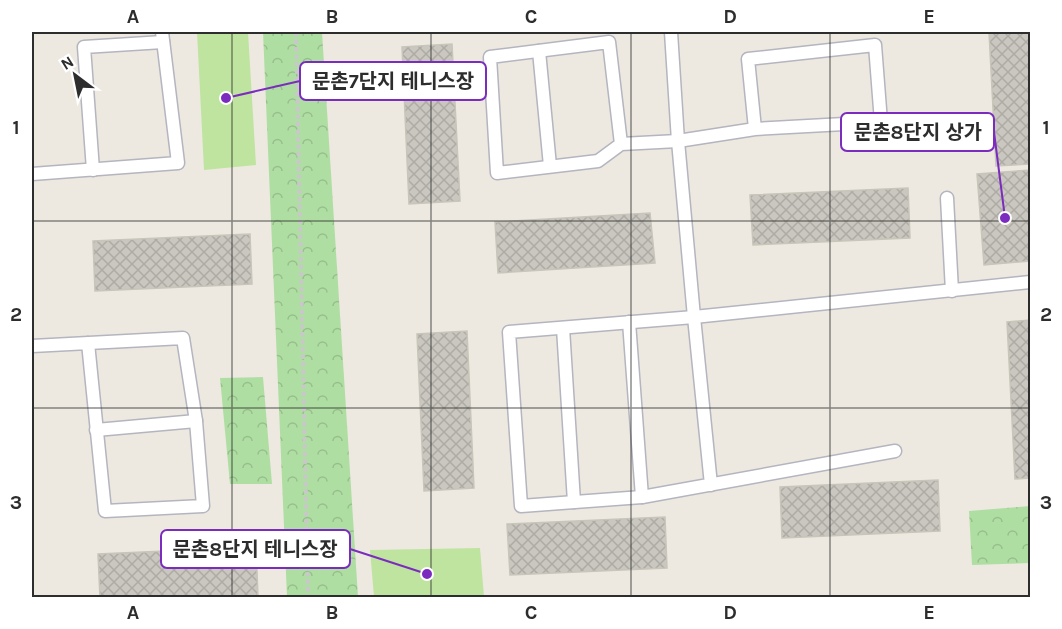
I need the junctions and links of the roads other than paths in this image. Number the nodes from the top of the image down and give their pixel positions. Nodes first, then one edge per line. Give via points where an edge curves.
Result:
1 (672, 32) edge
2 (163, 37) edge
3 (539, 51) junction
4 (754, 129) junction
5 (678, 141) junction
6 (621, 144) junction
7 (550, 166) junction
8 (93, 170) junction
9 (32, 174) edge
10 (947, 198) dead end
11 (1030, 282) edge
12 (952, 291) junction
13 (694, 317) junction
14 (629, 322) junction
15 (563, 328) junction
16 (87, 343) junction
17 (32, 346) edge
18 (196, 421) junction
19 (96, 430) junction
20 (894, 451) dead end
21 (711, 485) junction
22 (642, 497) junction
23 (574, 502) junction

1 - 5 lane
2 - 8 lane via 84,47
2 - 8 lane via 178,163
3 - 6 lane via 609,42
3 - 7 lane
3 - 7 lane via 490,57 496,173
4 - 4 lane via 881,122 875,45 748,59
4 - 5 lane
5 - 6 lane
5 - 13 lane
6 - 7 lane via 598,161
8 - 9 lane
10 - 12 lane
11 - 12 lane
12 - 13 lane
13 - 14 lane
13 - 21 lane
14 - 15 lane
14 - 22 lane
15 - 23 lane
15 - 23 lane via 509,332 521,506
16 - 17 lane
16 - 18 lane via 183,338
16 - 19 lane
18 - 19 lane
18 - 19 lane via 203,506 105,511
20 - 21 lane
21 - 22 lane
22 - 23 lane

